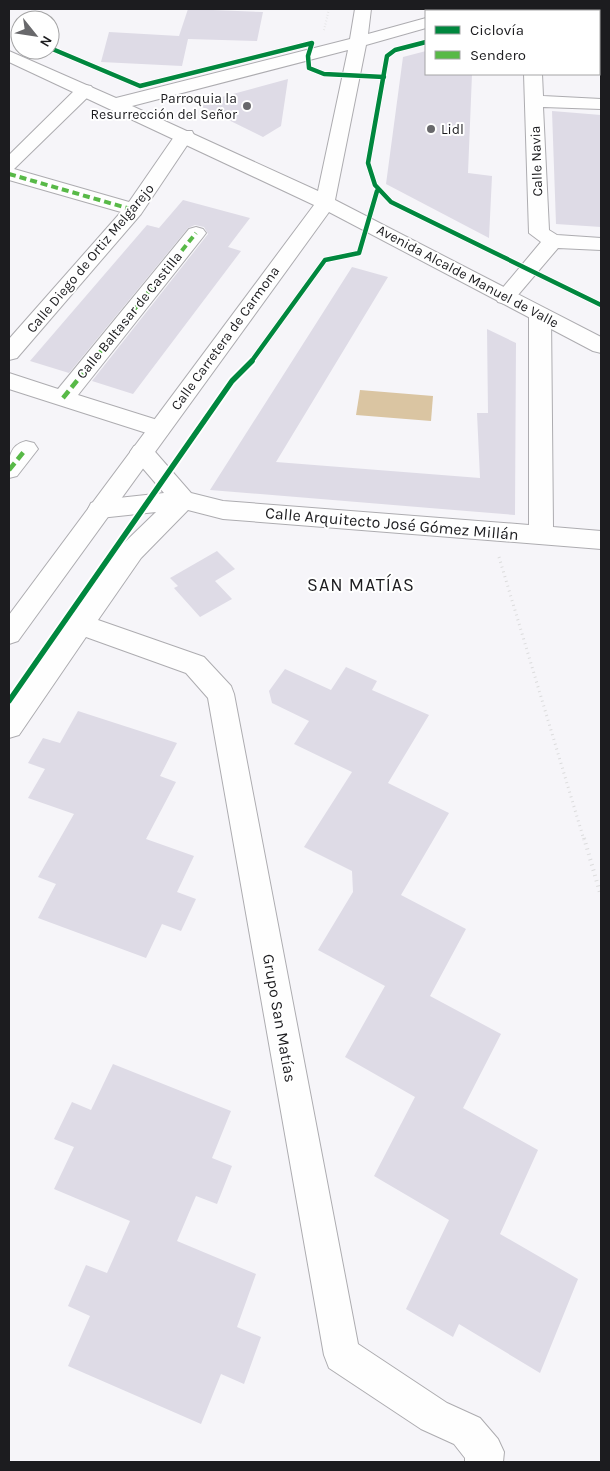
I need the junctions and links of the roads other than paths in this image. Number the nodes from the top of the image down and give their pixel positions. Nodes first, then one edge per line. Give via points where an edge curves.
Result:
1 (362, 9) edge
2 (425, 23) edge
3 (358, 42) junction
4 (9, 56) edge
5 (533, 75) edge
6 (85, 90) junction
7 (534, 101) junction
8 (116, 104) junction
9 (601, 104) edge
10 (185, 135) junction
11 (9, 165) edge
12 (9, 174) edge
13 (325, 203) junction
14 (134, 210) junction
15 (196, 233) dead end
16 (553, 242) junction
17 (601, 244) edge
18 (505, 297) junction
19 (540, 315) junction
20 (601, 346) edge
21 (9, 353) edge
22 (9, 381) edge
23 (63, 398) junction
24 (159, 429) junction
25 (26, 449) dead end
26 (142, 452) junction
27 (9, 470) edge
28 (184, 500) junction
29 (100, 509) junction
30 (542, 536) junction
31 (601, 540) edge
32 (81, 624) junction
33 (9, 634) edge
34 (9, 727) edge
35 (475, 1447) edge

1 - 3 street, Calle Carretera de Carmona
2 - 3 street
3 - 8 street
3 - 13 street, Calle Carretera de Carmona
4 - 6 street, Avenida Alcalde Manuel de Valle
5 - 7 street, Calle Navia
6 - 8 street, Avenida Alcalde Manuel de Valle
6 - 11 street
7 - 9 street
7 - 16 street, Calle Navia via 539,233
8 - 10 street, Avenida Alcalde Manuel de Valle
10 - 13 street, Avenida Alcalde Manuel de Valle
10 - 14 street, Calle Diego de Ortiz Melgarejo
12 - 14 street
13 - 18 street, Avenida Alcalde Manuel de Valle
13 - 24 street, Calle Carretera de Carmona
14 - 21 street, Calle Diego de Ortiz Melgarejo
15 - 23 street, Calle Baltasar de Castilla
16 - 17 street
16 - 18 street
18 - 19 street, Avenida Alcalde Manuel de Valle
19 - 20 street, Avenida Alcalde Manuel de Valle
19 - 30 street
22 - 23 street
23 - 24 street
24 - 26 street, Calle Carretera de Carmona
25 - 27 street
26 - 28 street
26 - 29 street, Calle Carretera de Carmona
28 - 29 street
28 - 30 street, Calle Arquitecto José Gómez Millán via 223,510
28 - 32 street via 132,551
29 - 33 street, Calle Carretera de Carmona
30 - 31 street, Calle Arquitecto José Gómez Millán
32 - 34 street
32 - 35 street, Grupo San Matías via 195,665 221,694 342,1356

